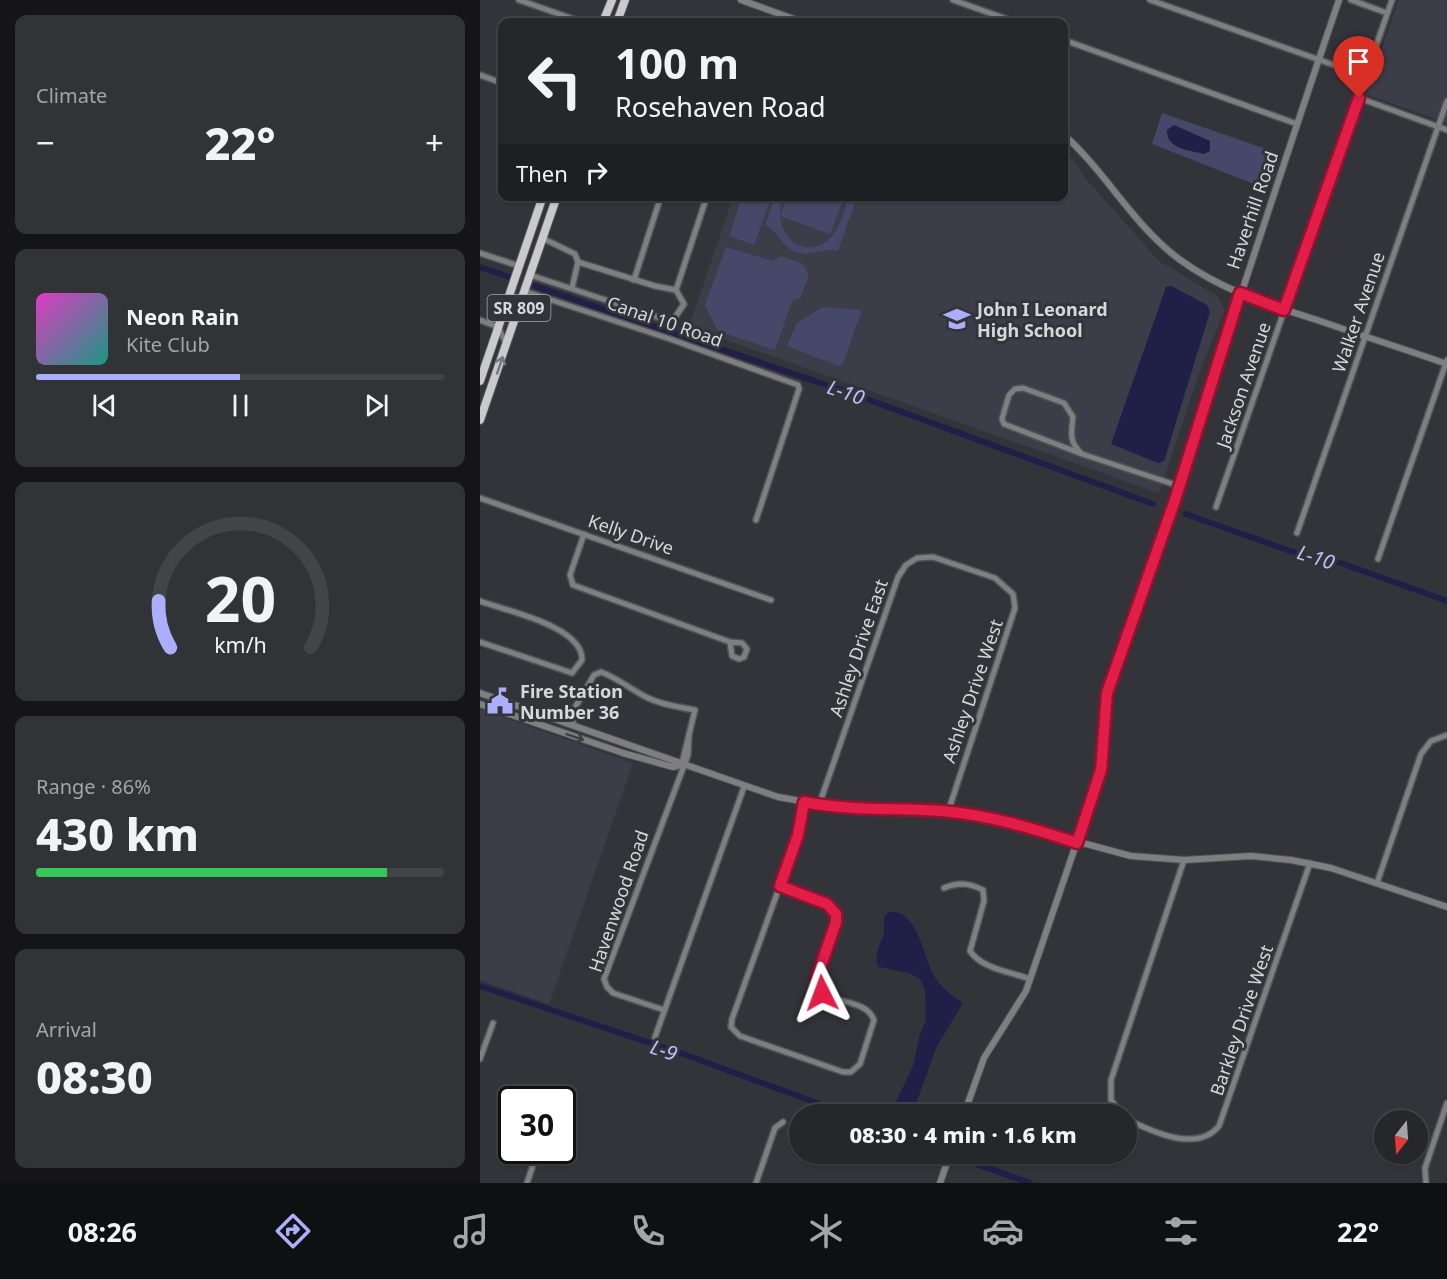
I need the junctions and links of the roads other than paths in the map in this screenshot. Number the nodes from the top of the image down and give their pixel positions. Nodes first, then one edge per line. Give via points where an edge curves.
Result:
1 (519, 0) edge
2 (612, 0) edge
3 (625, 0) edge
4 (741, 0) edge
5 (953, 0) edge
6 (1150, 0) edge
7 (1339, 0) edge
8 (1352, 0) edge
9 (1392, 0) edge
10 (1164, 2) edge
11 (1388, 13) junction
12 (571, 18) edge
13 (605, 18) edge
14 (618, 18) edge
15 (791, 18) edge
16 (1004, 18) edge
17 (1068, 41) edge
18 (1318, 61) junction
19 (480, 75) edge
20 (1365, 76) junction
21 (498, 82) edge
22 (1359, 98) junction
23 (1447, 101) edge
24 (1297, 124) junction
25 (1438, 127) junction
26 (1447, 130) edge
27 (1068, 139) edge
28 (541, 201) edge
29 (555, 201) edge
30 (659, 201) edge
31 (705, 201) edge
32 (542, 238) junction
33 (527, 243) junction
34 (480, 253) edge
35 (579, 262) junction
36 (519, 266) junction
37 (530, 276) junction
38 (634, 280) junction
39 (572, 288) junction
40 (676, 290) junction
41 (524, 291) junction
42 (1240, 293) junction
43 (1284, 310) junction
44 (515, 318) junction
45 (480, 320) edge
46 (498, 327) junction
47 (1365, 336) junction
48 (506, 346) junction
49 (1447, 363) edge
50 (480, 381) edge
51 (480, 420) edge
52 (1082, 454) junction
53 (1179, 486) junction
54 (480, 498) edge
55 (1216, 507) dead end
56 (756, 520) dead end
57 (1297, 533) dead end
58 (584, 534) junction
59 (1378, 559) dead end
60 (969, 568) joint
61 (771, 600) dead end
62 (480, 601) edge
63 (480, 642) edge
64 (730, 642) dead end
65 (480, 693) edge
66 (480, 704) edge
67 (569, 724) junction
68 (1447, 735) edge
69 (682, 765) junction
70 (744, 787) junction
71 (804, 802) junction
72 (819, 805) junction
73 (948, 812) junction
74 (1077, 843) junction
75 (1184, 860) junction
76 (1310, 863) junction
77 (1377, 883) junction
78 (780, 886) junction
79 (944, 888) dead end
80 (1447, 907) edge
81 (1030, 979) junction
82 (664, 1010) junction
83 (493, 1023) dead end
84 (655, 1036) dead end
85 (480, 1059) edge
86 (1447, 1103) edge
87 (967, 1104) edge
88 (1114, 1104) edge
89 (783, 1122) dead end
90 (1137, 1123) edge
91 (533, 1164) edge
92 (947, 1164) edge
93 (527, 1183) edge
94 (756, 1183) edge
95 (940, 1183) edge
96 (1426, 1183) edge

1 - 12 street
2 - 13 main road
3 - 14 main road
4 - 15 street
5 - 16 street
6 - 10 street
7 - 18 street, Haverhill Road
8 - 11 street
9 - 11 street, Jackson Avenue
10 - 18 street
11 - 20 street, Jackson Avenue
17 - 24 street
18 - 20 street
18 - 24 street, Haverhill Road
19 - 21 street
20 - 22 street, Jackson Avenue
22 - 25 street
22 - 43 street, Jackson Avenue
23 - 25 street, Walker Avenue
24 - 42 street, Haverhill Road
25 - 26 street
25 - 47 street, Walker Avenue
27 - 42 street via 1160,243 1196,270
28 - 33 main road, SR 809
29 - 32 main road, SR 809
30 - 38 street
31 - 40 street
32 - 35 street via 575,254
32 - 37 main road, SR 809
33 - 36 main road, SR 809
33 - 44 main road via 531,254 513,306
34 - 36 street
35 - 38 street
35 - 39 street
36 - 46 main road, SR 809
37 - 39 street
37 - 41 main road, SR 809
38 - 40 street
39 - 40 street via 672,322 684,304
41 - 44 main road, SR 809
41 - 56 street, Canal 10 Road via 795,383 799,389
42 - 43 street
42 - 53 street, Haverhill Road
43 - 47 street
43 - 55 street, Jackson Avenue
44 - 48 main road, SR 809
45 - 46 street
46 - 48 street
46 - 50 main road, SR 809
47 - 49 street
47 - 57 street, Walker Avenue
51 -> 48 main road, SR 809
49 - 59 street
52 - 52 street via 1072,446 1073,417 1064,403 1023,387 1009,395 1004,424
52 - 53 street
53 - 74 street, Haverhill Road via 1107,693 1101,770
54 - 58 street, Kelly Drive
58 - 61 street, Kelly Drive
58 - 64 street via 570,575 573,585
60 - 72 street, Ashley Drive East via 933,557 917,558 898,577
60 - 73 street, Ashley Drive West via 1001,582 1013,594 1015,608
62 - 63 street via 560,629 582,652 578,668 572,672
65 - 67 street
66 -> 69 street via 623,753
67 - 69 street
67 - 69 street via 594,675 602,672 644,696 695,710 688,755
68 - 77 street via 1431,741 1421,754
69 - 70 street
69 - 82 street, Havenwood Road via 604,979 613,993
70 - 71 street
70 - 82 street
71 - 72 street
71 - 78 street via 798,835
72 - 73 street via 853,810
73 - 74 street via 1006,821
74 - 75 street via 1131,856
74 - 81 street, Haverhill Road
75 - 76 street via 1251,856
75 - 88 street via 1111,1080
76 - 77 street
76 - 90 street, Barkley Drive West via 1222,1122 1210,1134 1187,1140
77 - 80 street
78 - 78 street via 827,904 836,914 817,987 826,995 867,1010 874,1020 860,1064 851,1072 733,1031 732,1019
79 - 81 street via 957,883 983,890 984,901 970,951 985,964
81 - 87 street, Haverhill Road via 1019,1006 984,1058
82 - 84 street
83 - 85 street
86 - 96 street via 1425,1168
89 - 94 street via 775,1128
91 - 93 street
92 - 95 street

